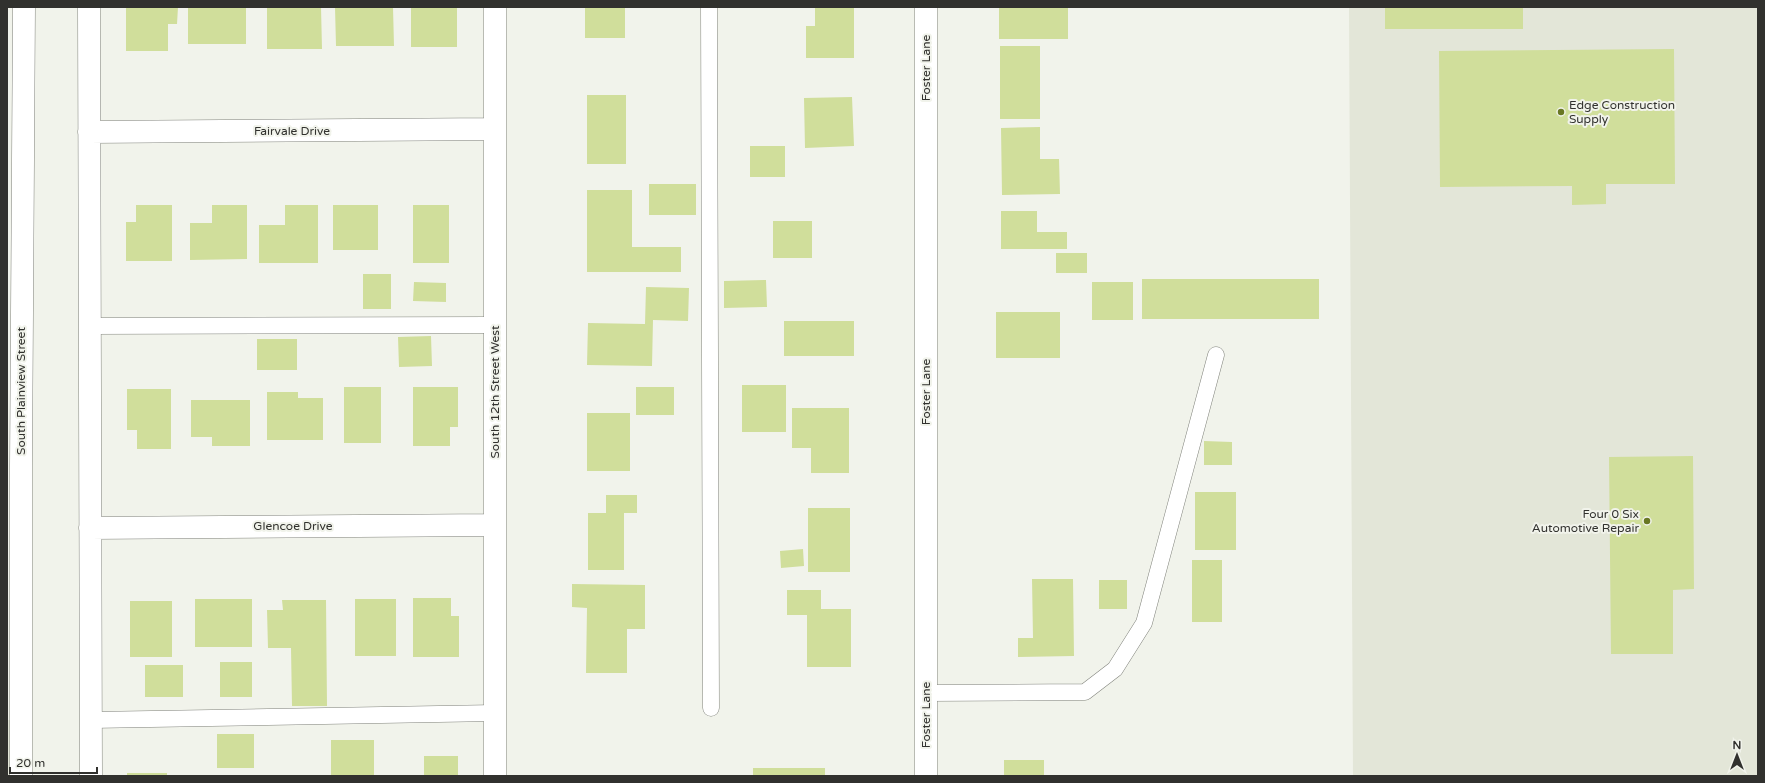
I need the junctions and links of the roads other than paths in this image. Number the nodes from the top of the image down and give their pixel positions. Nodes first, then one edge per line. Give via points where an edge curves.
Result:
1 (24, 7) edge
2 (89, 7) edge
3 (495, 7) edge
4 (709, 7) edge
5 (926, 7) edge
6 (495, 129) junction
7 (90, 132) junction
8 (495, 324) junction
9 (90, 326) junction
10 (1216, 355) dead end
11 (14, 466) edge
12 (495, 525) junction
13 (90, 528) junction
14 (926, 693) junction
15 (712, 708) dead end
16 (495, 714) junction
17 (14, 720) edge
18 (91, 720) junction
19 (21, 776) edge
20 (91, 776) edge
21 (495, 776) edge
22 (926, 776) edge

1 - 11 street, South Plainview Street
2 - 7 street
3 - 6 street, South 12th Street West
4 - 15 lane
5 - 14 street, Foster Lane
6 - 7 street, Fairvale Drive
6 - 8 street, South 12th Street West
7 - 9 street
8 - 9 lane
8 - 12 street, South 12th Street West
9 - 13 street
10 - 14 lane via 1144,623 1114,669 1084,692
11 - 17 street, South Plainview Street
12 - 13 street, Glencoe Drive
12 - 16 street, South 12th Street West
13 - 18 street
14 - 22 street, Foster Lane
16 - 18 lane
16 - 21 street, South 12th Street West
17 - 19 street, South Plainview Street
18 - 20 street

